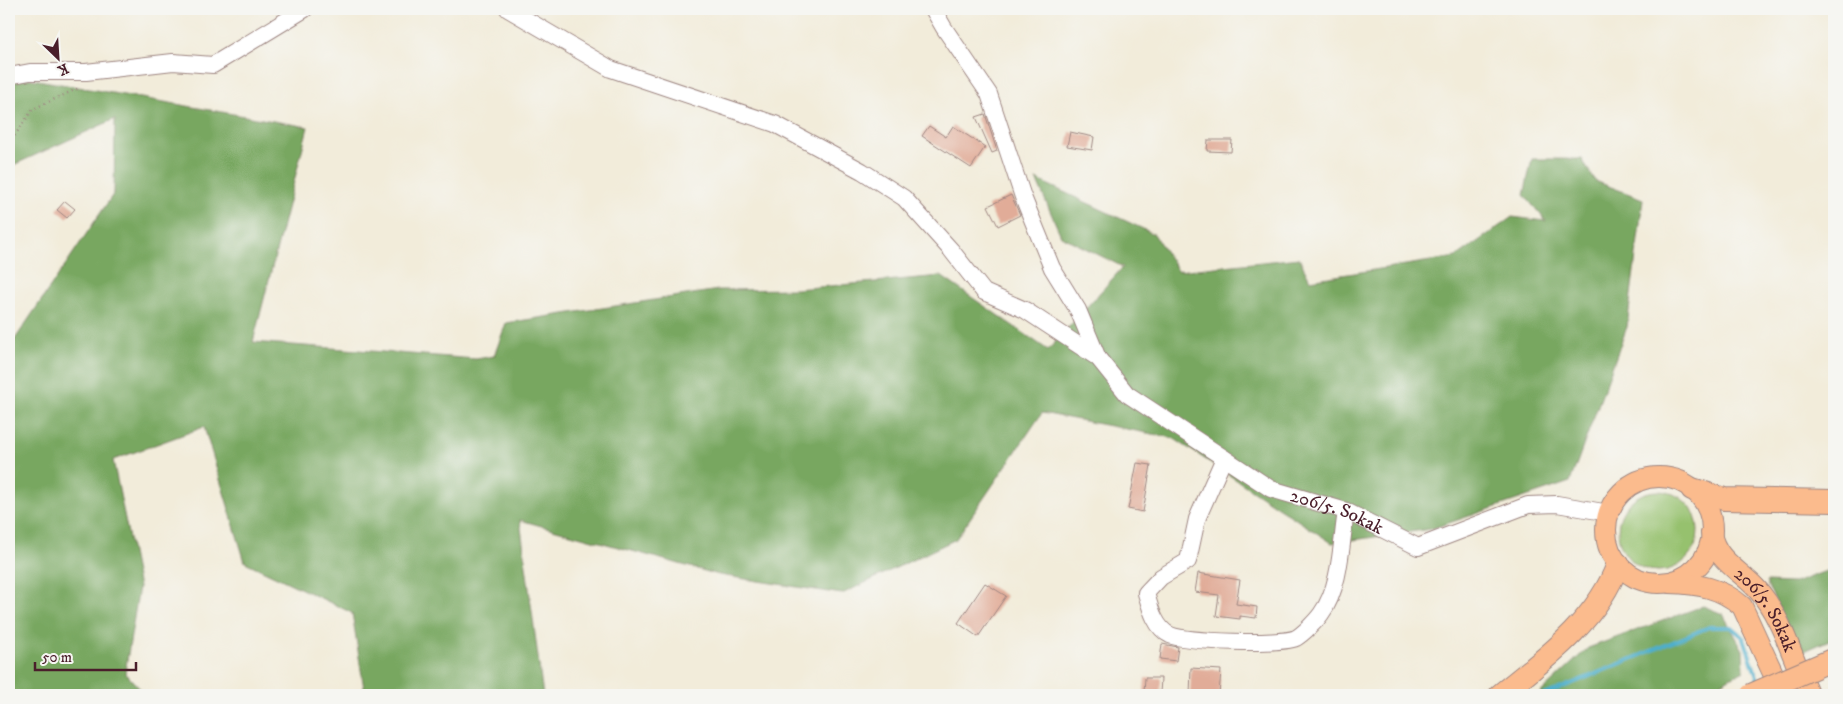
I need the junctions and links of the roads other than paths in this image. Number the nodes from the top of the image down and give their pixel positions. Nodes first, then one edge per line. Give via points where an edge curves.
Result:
1 (305, 9) edge
2 (508, 9) edge
3 (933, 9) edge
4 (9, 76) edge
5 (1098, 358) junction
6 (1224, 458) junction
7 (1692, 489) junction
8 (1834, 502) edge
9 (1346, 511) junction
10 (1609, 513) junction
11 (1712, 533) junction
12 (1618, 564) junction
13 (1655, 583) junction
14 (1834, 658) edge
15 (1500, 695) edge
16 (1751, 695) edge
17 (1783, 695) edge
18 (1808, 695) edge

1 - 4 street via 213,65 173,62 86,72 30,72
2 - 5 street via 611,69 775,124 862,171 904,198 952,250 984,292 1025,310
3 - 5 street via 990,94 1023,197 1052,268 1078,310
5 - 6 street, 206/5. Sokak via 1127,394
6 - 9 street, 206/5. Sokak via 1272,489
6 - 9 street via 1197,519 1188,561 1161,577 1146,593 1160,627 1170,635 1278,642 1297,637 1321,614 1334,586
7 - 8 highway via 1724,499
7 - 10 main road via 1674,480 1644,479 1619,496
7 - 11 main road via 1705,504
9 - 10 street, 206/5. Sokak via 1418,547 1528,506 1557,504
10 - 12 main road via 1607,540
11 - 13 main road via 1706,553 1694,569 1676,580
11 - 18 main road, 206/5. Sokak via 1713,545 1719,555 1754,586 1773,611
12 - 13 main road via 1635,577
12 - 15 highway via 1595,609
13 - 17 main road, 206/5. Sokak via 1698,584 1715,588 1742,606
14 - 16 highway, bridge

